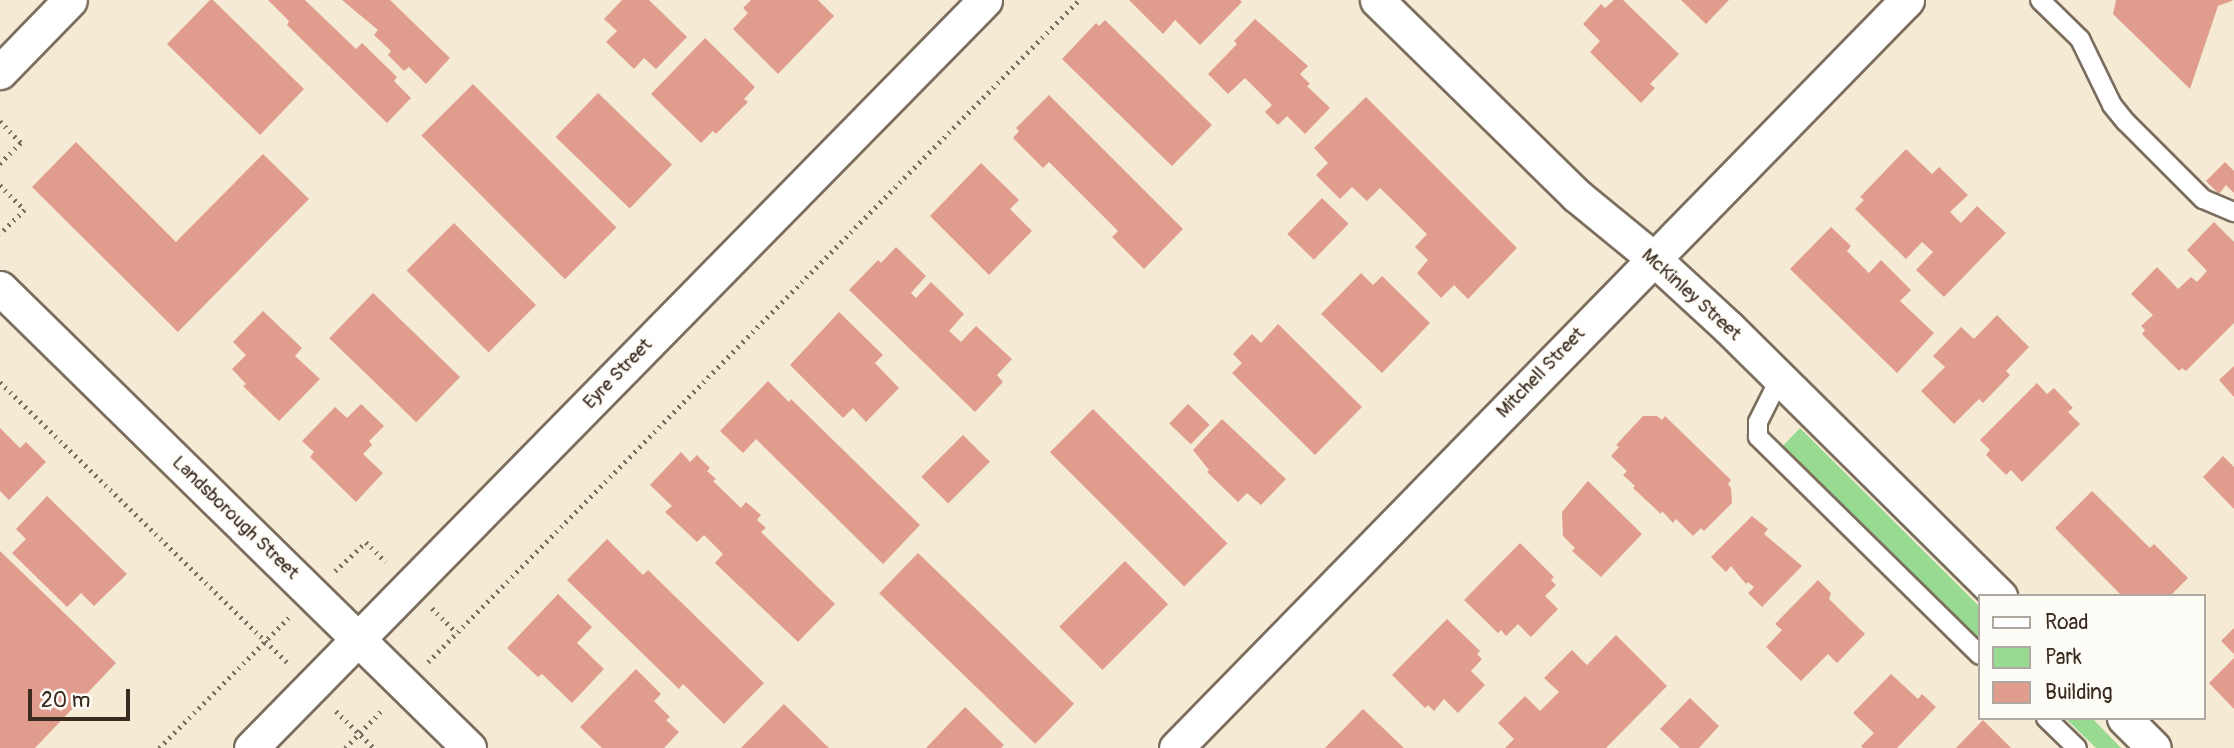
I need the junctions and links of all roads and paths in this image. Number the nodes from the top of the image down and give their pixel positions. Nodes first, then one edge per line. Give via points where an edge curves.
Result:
1 (70, 0) edge
2 (985, 0) edge
3 (1079, 0) edge
4 (1377, 0) edge
5 (1907, 0) edge
6 (2040, 0) edge
7 (0, 72) edge
8 (0, 121) edge
9 (0, 164) edge
10 (0, 185) edge
11 (2234, 212) edge
12 (0, 234) edge
13 (1653, 258) junction
14 (0, 288) edge
15 (1780, 378) junction
16 (0, 382) edge
17 (366, 542) dead end
18 (312, 594) junction
19 (1998, 594) edge
20 (457, 633) dead end
21 (358, 639) junction
22 (266, 640) junction
23 (1979, 653) edge
24 (312, 687) junction
25 (2048, 720) edge
26 (2126, 720) edge
27 (159, 748) edge
28 (251, 748) edge
29 (374, 748) edge
30 (469, 748) edge
31 (1176, 748) edge
32 (2077, 748) edge
33 (2154, 748) edge

1 - 7 street
2 - 21 street, Eyre Street
3 - 20 path
4 - 13 street, McKinley Street via 1576,195
5 - 13 street, Mitchell Street
6 - 11 lane via 2080,39 2112,105 2126,122 2203,199
8 - 9 path via 21,142
10 - 12 path via 25,210
13 - 15 street, McKinley Street
13 - 31 street, Mitchell Street
14 - 18 street, Landsborough Street
15 - 19 street, McKinley Street
15 - 23 lane via 1758,422 1758,437
16 - 22 path
17 - 18 path
18 - 21 street, Landsborough Street
18 - 22 path
21 - 24 street, Eyre Street
21 - 30 street, Landsborough Street
22 - 24 path
22 - 27 path
24 - 28 street, Eyre Street
24 - 29 path
25 - 32 lane
26 - 33 street

